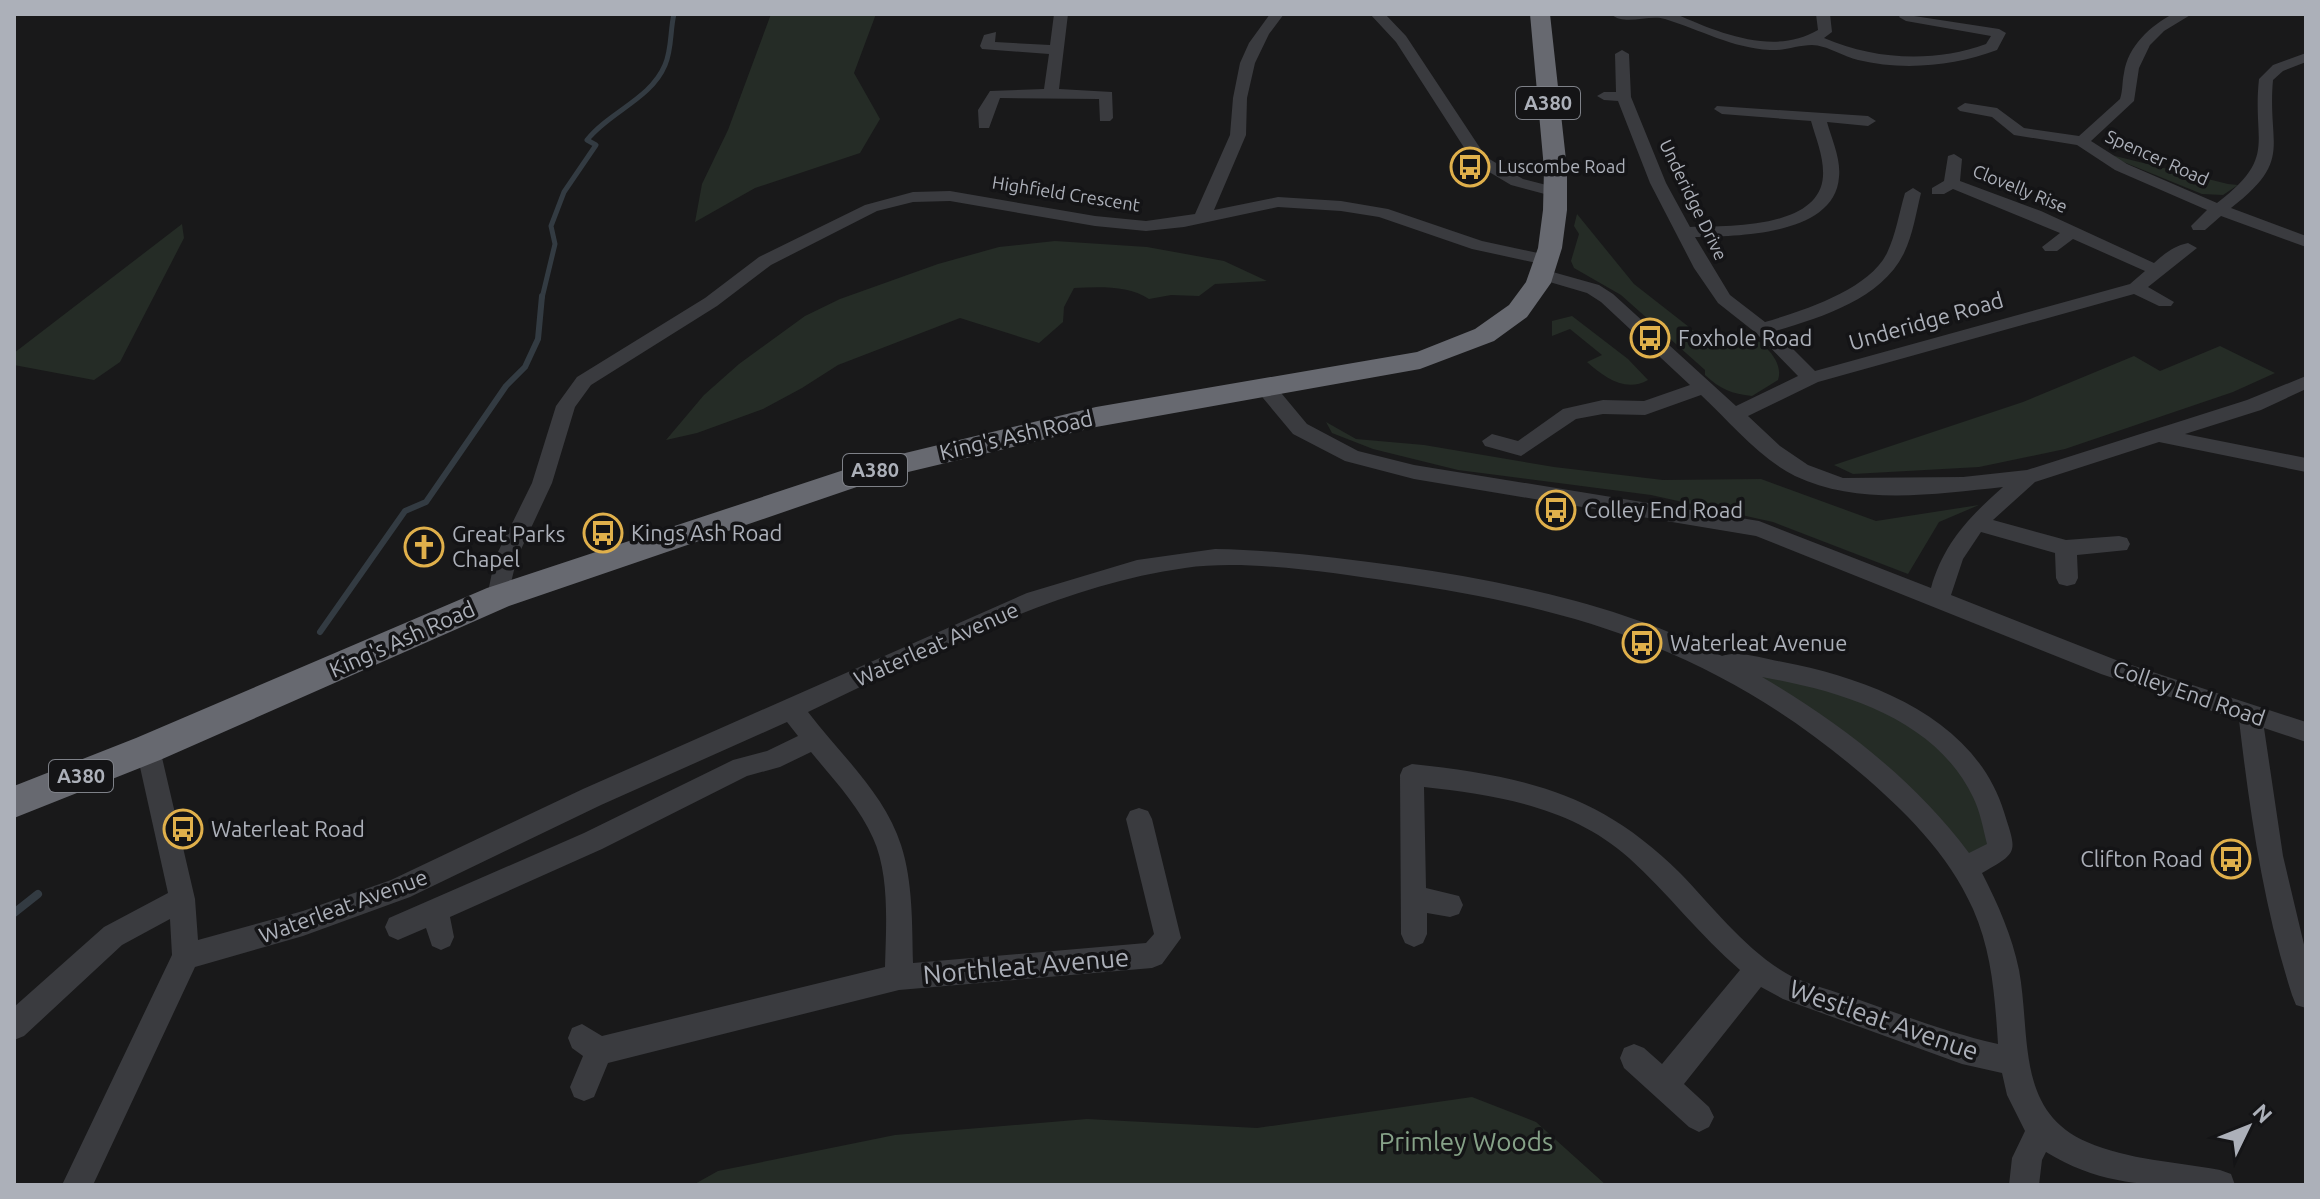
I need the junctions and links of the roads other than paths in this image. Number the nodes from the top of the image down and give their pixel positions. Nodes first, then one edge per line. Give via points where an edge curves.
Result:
1 (1061, 14) edge
2 (1277, 14) edge
3 (1377, 14) edge
4 (1540, 14) edge
5 (1664, 14) edge
6 (1823, 14) edge
7 (2185, 14) edge
8 (1619, 15) edge
9 (1906, 17) dead end
10 (991, 35) dead end
11 (1816, 40) junction
12 (1057, 50) junction
13 (1622, 54) dead end
14 (2306, 57) edge
15 (1051, 93) junction
16 (1604, 96) dead end
17 (1624, 97) junction
18 (1965, 108) dead end
19 (1722, 109) dead end
20 (1818, 117) junction
21 (1105, 118) dead end
22 (1868, 121) dead end
23 (984, 125) dead end
24 (2082, 141) junction
25 (1954, 159) dead end
26 (1556, 192) junction
27 (1913, 193) dead end
28 (2218, 207) junction
29 (1203, 215) junction
30 (2199, 226) dead end
31 (1682, 232) junction
32 (2072, 232) junction
33 (2306, 242) edge
34 (2051, 247) dead end
35 (2188, 248) dead end
36 (1544, 267) junction
37 (2156, 270) junction
38 (2136, 288) junction
39 (2165, 302) dead end
40 (1762, 329) junction
41 (1811, 378) junction
42 (2306, 382) edge
43 (1265, 387) junction
44 (1704, 387) junction
45 (1734, 415) junction
46 (2156, 435) junction
47 (1492, 441) dead end
48 (2306, 465) edge
49 (2028, 477) junction
50 (1976, 523) junction
51 (2119, 544) dead end
52 (2066, 548) junction
53 (2067, 578) dead end
54 (498, 597) junction
55 (1938, 601) junction
56 (1720, 662) junction
57 (792, 710) junction
58 (2250, 715) junction
59 (2306, 732) edge
60 (814, 739) junction
61 (148, 749) junction
62 (14, 802) edge
63 (1139, 819) dead end
64 (1968, 867) junction
65 (1414, 898) junction
66 (182, 899) junction
67 (1450, 905) dead end
68 (435, 911) junction
69 (398, 927) dead end
70 (1414, 934) dead end
71 (441, 937) dead end
72 (2298, 952) edge
73 (186, 956) junction
74 (1758, 970) junction
75 (899, 977) junction
76 (2306, 995) edge
77 (14, 1026) edge
78 (1634, 1058) dead end
79 (2012, 1061) junction
80 (1664, 1085) junction
81 (584, 1087) dead end
82 (1699, 1117) dead end
83 (2042, 1129) junction
84 (77, 1185) edge
85 (2024, 1185) edge
86 (2220, 1185) edge

1 - 12 street
2 - 29 street via 1248,56 1239,130
3 - 26 street via 1401,39 1480,160 1517,182
4 - 26 highway, King's Ash Road / A380
5 - 8 street
5 - 11 street via 1747,43
6 - 11 street via 1825,32
7 - 24 street, Spencer Road via 2144,41 2127,101
9 - 11 street via 2000,26 1992,47 1976,54 1868,58
10 - 12 street via 987,46
12 - 15 street
13 - 17 street, Underidge Drive
14 - 28 street, Spencer Road via 2266,79 2265,161 2248,186
15 - 21 street via 1107,95
15 - 23 street via 995,94
16 - 17 street
17 - 31 street, Underidge Drive
18 - 24 street, Spencer Road via 1997,113 2019,132
19 - 20 street
20 - 22 street
20 - 31 street via 1831,183 1821,200 1797,218 1768,228
24 - 28 street, Spencer Road via 2102,158
25 - 32 street, Clovelly Rise via 1945,187
26 - 36 highway, King's Ash Road / A380
27 - 40 street via 1887,268 1831,303
28 - 30 street, Spencer Road
28 - 33 street, Spencer Road
29 - 36 street, Highfield Crescent via 1278,202 1341,206 1382,213
29 - 54 street, Highfield Crescent via 1146,226 950,196 898,200 765,261 711,302 584,381 566,406 542,483 506,558
31 - 40 street, Underidge Drive via 1724,299
32 - 34 street, Clovelly Rise
32 - 37 street, Clovelly Rise
35 - 37 street, Underidge Road
36 - 43 highway, King's Ash Road / A380 via 1517,312 1451,350
36 - 44 street via 1607,298
37 - 38 street, Underidge Road
38 - 39 street
38 - 41 street, Underidge Road
40 - 41 street, Underidge Drive
41 - 45 street, Underidge Road
42 - 46 street via 2254,405
43 - 54 highway, King's Ash Road / A380 via 1096,417 878,469
43 - 55 street, Colley End Road via 1300,429 1352,456 1414,472 1759,529
44 - 45 street
44 - 47 street via 1645,408 1603,407 1570,414 1521,449
45 - 49 street via 1788,463 1841,485 1963,484
46 - 48 street
46 - 49 street
49 - 50 street
50 - 52 street
50 - 55 street via 1958,544
51 - 52 street
52 - 53 street
54 - 61 highway, King's Ash Road / A380
55 - 58 street, Colley End Road
56 - 57 street, Waterleat Avenue via 1639,627 1519,594 1383,571 1221,557 1108,575 969,625
56 - 64 street, Waterleat Avenue via 1797,710 1873,768
56 - 64 street, Waterleat Avenue via 1850,687 1929,730 1980,785 1992,812 2001,849
57 - 60 street, Northleat Avenue
57 - 73 street, Waterleat Avenue via 374,900
58 - 59 street, Colley End Road
58 - 72 street via 2267,855
60 - 68 street via 742,767
60 - 75 street, Northleat Avenue via 883,831 896,903
61 - 62 highway, King's Ash Road / A380
61 - 66 street
63 - 75 street, Northleat Avenue via 1168,938 1152,955
64 - 79 street, Waterleat Avenue via 1996,932 2009,996
65 - 67 street
65 - 70 street, Westleat Avenue
65 - 74 street, Westleat Avenue via 1412,775 1501,787 1573,808 1616,831
66 - 73 street
66 - 77 street via 113,936
68 - 69 street
68 - 71 street
72 - 76 street
73 - 84 street
74 - 79 street, Westleat Avenue via 1783,986 1863,1017
74 - 80 street
75 - 81 street, Northleat Avenue via 590,1045
78 - 80 street
79 - 83 street, Waterleat Avenue via 2026,1109
80 - 82 street
83 - 85 street via 2027,1158
83 - 86 street, Waterleat Avenue via 2087,1157

